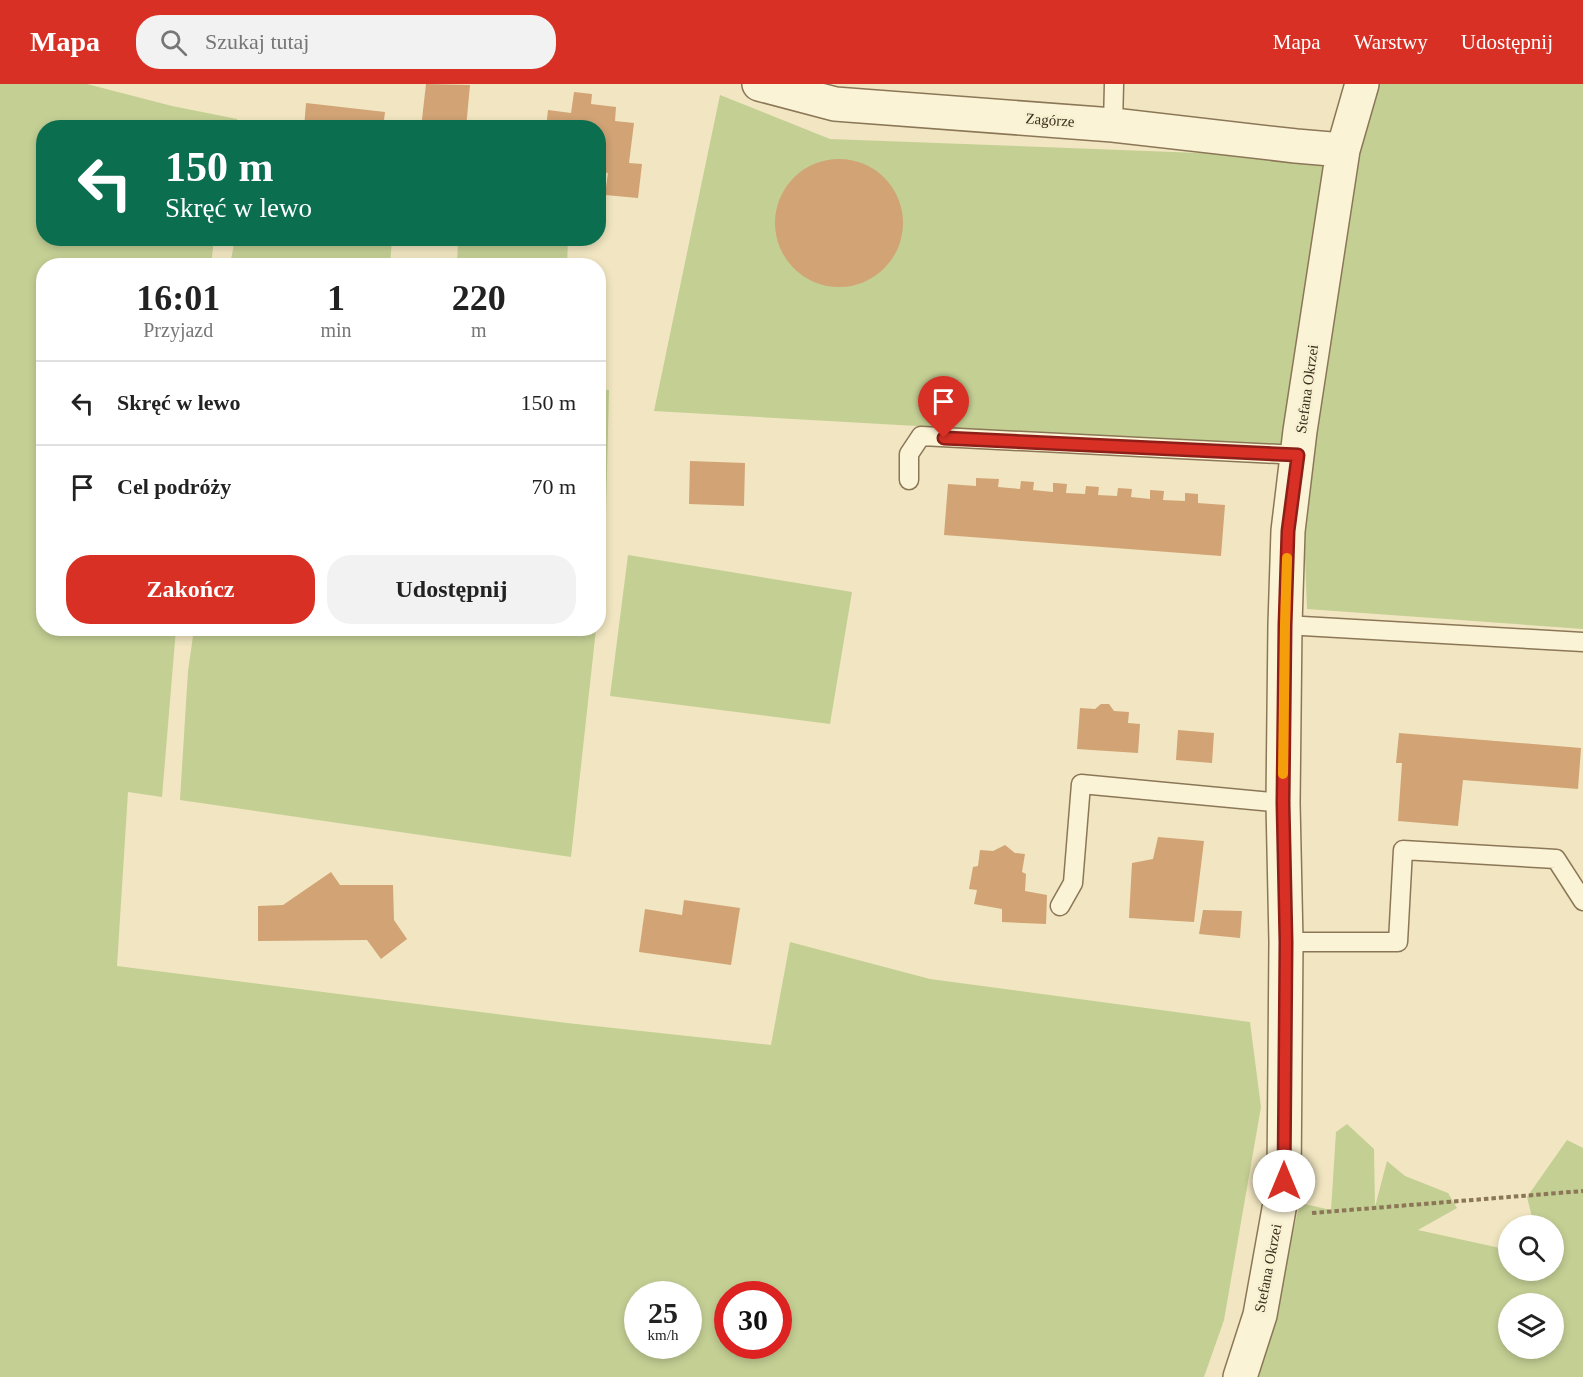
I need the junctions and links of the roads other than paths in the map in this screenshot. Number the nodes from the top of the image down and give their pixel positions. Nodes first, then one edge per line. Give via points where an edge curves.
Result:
1 (759, 84) edge
2 (1114, 84) edge
3 (1362, 84) edge
4 (1113, 125) junction
5 (1343, 150) junction
6 (1298, 455) junction
7 (909, 480) dead end
8 (1285, 625) junction
9 (1583, 642) edge
10 (1283, 803) junction
11 (1583, 901) edge
12 (1060, 906) dead end
13 (1286, 942) junction
14 (1240, 1377) edge

1 - 4 street, Zagórze via 835,104
2 - 4 lane
3 - 5 street, Stefana Okrzei
4 - 5 street, Zagórze
5 - 6 street, Stefana Okrzei
6 - 7 lane via 921,436 909,454
6 - 8 street, Stefana Okrzei via 1288,531
8 - 9 lane
8 - 10 street, Stefana Okrzei
10 - 12 lane via 1082,784 1073,884
10 - 13 street, Stefana Okrzei
11 - 13 lane via 1556,859 1403,850 1398,942
13 - 14 street, Stefana Okrzei via 1284,1181 1260,1315

